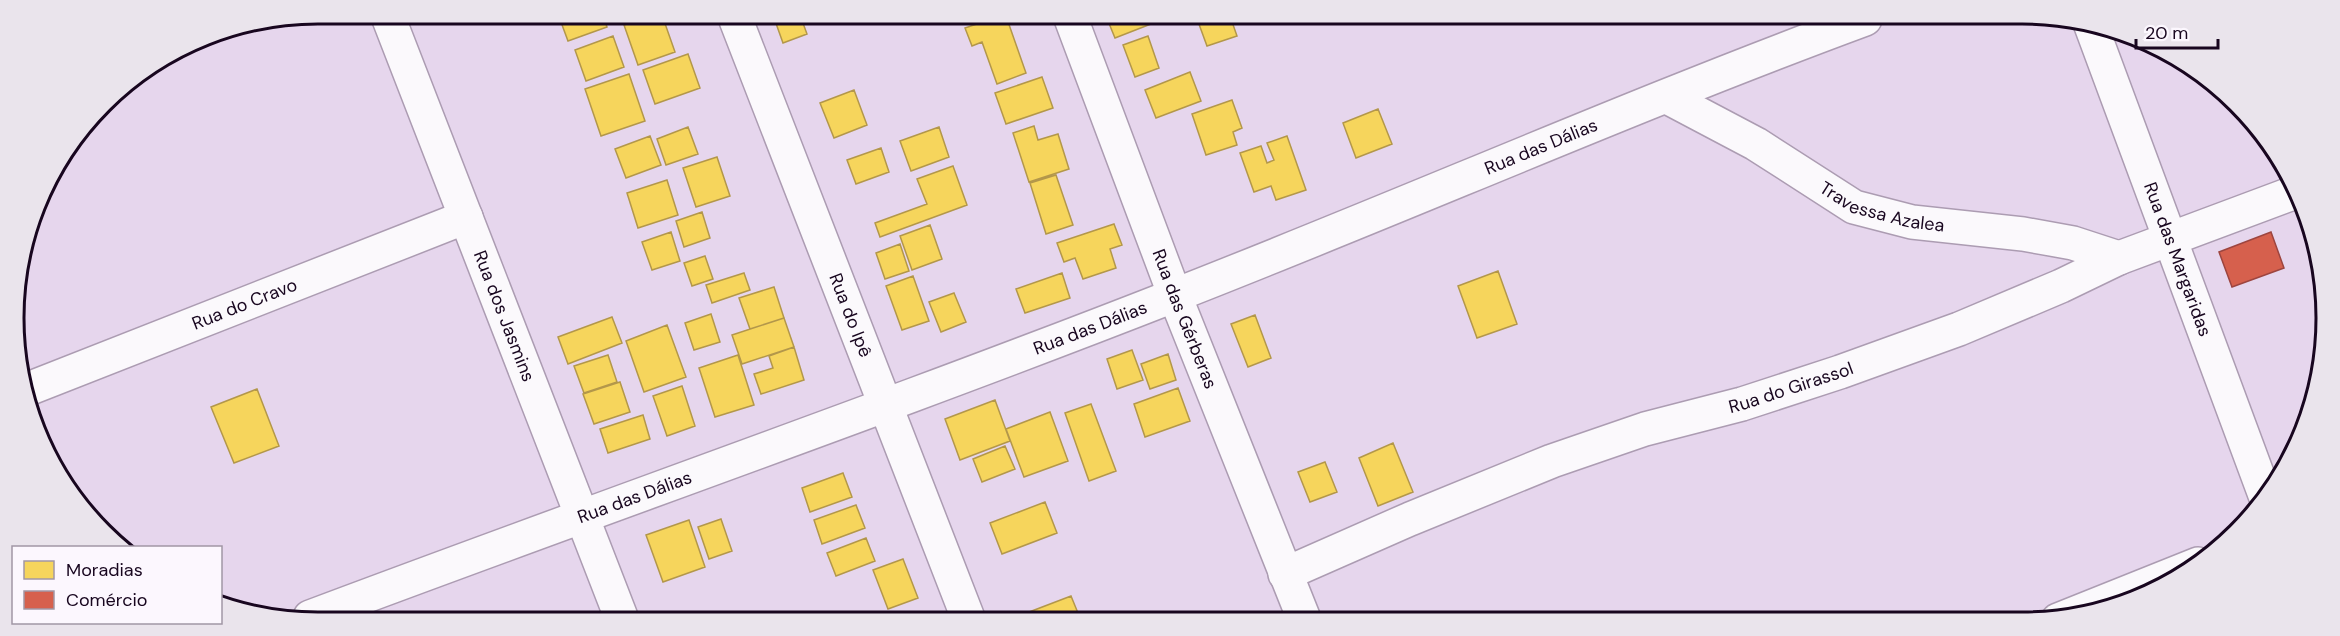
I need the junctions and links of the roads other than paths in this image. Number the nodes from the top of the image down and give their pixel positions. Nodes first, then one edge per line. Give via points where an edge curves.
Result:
1 (391, 24) edge
2 (737, 24) edge
3 (1073, 24) edge
4 (1852, 24) edge
5 (2094, 33) edge
6 (1668, 97) junction
7 (2289, 194) edge
8 (466, 217) junction
9 (2169, 240) junction
10 (2119, 258) junction
11 (1175, 296) junction
12 (33, 387) edge
13 (885, 407) junction
14 (2262, 487) edge
15 (582, 515) junction
16 (1285, 574) junction
17 (2146, 585) edge
18 (2123, 594) edge
19 (323, 612) edge
20 (619, 612) edge
21 (966, 612) edge
22 (1301, 612) edge

1 - 8 street, Rua dos Jasmins
2 - 13 street, Rua do Ipê
3 - 11 street, Rua das Gérberas
4 - 6 street, Rua das Dálias
5 - 9 street, Rua das Margaridas
6 - 10 street, Travessa Azalea via 1756,144 1854,207 1912,222 2053,239
6 - 11 street, Rua das Dálias
7 - 9 street, Rua do Girassol
8 - 12 street, Rua do Cravo
8 - 15 street, Rua dos Jasmins
9 - 10 street, Rua do Girassol
9 - 14 street, Rua das Margaridas
10 - 16 street, Rua do Girassol via 1998,313 1840,372 1742,404 1645,429 1552,461
11 - 13 street, Rua das Dálias
11 - 16 street, Rua das Gérberas
13 - 15 street, Rua das Dálias
13 - 21 street, Rua do Ipê
15 - 19 street, Rua das Dálias
15 - 20 street, Rua dos Jasmins
16 - 22 street, Rua das Gérberas
17 - 18 street

